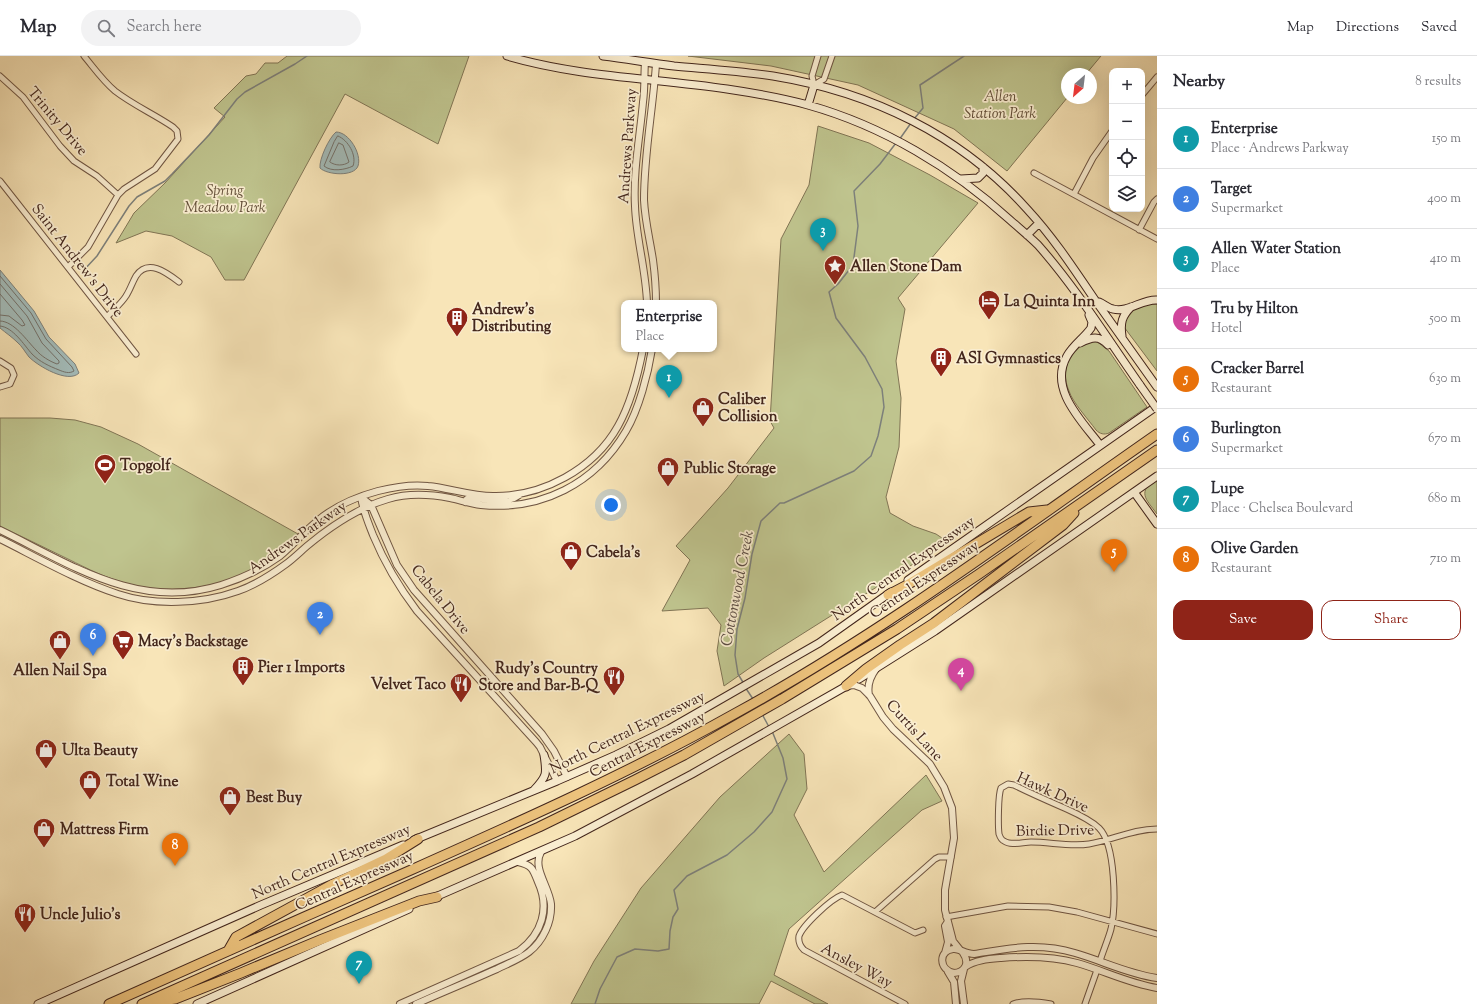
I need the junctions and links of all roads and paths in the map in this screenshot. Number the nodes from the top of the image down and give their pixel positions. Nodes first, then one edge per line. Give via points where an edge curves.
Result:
1 (84, 56) edge
2 (507, 56) edge
3 (602, 56) edge
4 (818, 56) edge
5 (832, 56) edge
6 (645, 62) junction
7 (656, 64) junction
8 (0, 76) edge
9 (1157, 77) edge
10 (644, 79) junction
11 (655, 80) junction
12 (814, 85) junction
13 (1145, 91) edge
14 (808, 105) junction
15 (1109, 135) edge
16 (983, 167) junction
17 (1034, 173) dead end
18 (961, 179) junction
19 (0, 181) edge
20 (635, 193) junction
21 (644, 194) junction
22 (1074, 194) junction
23 (118, 195) junction
24 (1157, 199) edge
25 (1039, 223) junction
26 (1139, 230) junction
27 (1027, 235) junction
28 (1157, 239) edge
29 (653, 260) junction
30 (643, 262) junction
31 (68, 267) junction
32 (179, 282) dead end
33 (1095, 299) junction
34 (647, 300) edge
35 (656, 300) edge
36 (1157, 300) edge
37 (1085, 306) junction
38 (1133, 306) junction
39 (107, 317) junction
40 (1122, 336) junction
41 (1077, 344) junction
42 (642, 352) edge
43 (652, 352) edge
44 (1116, 352) junction
45 (136, 354) dead end
46 (0, 361) edge
47 (640, 365) junction
48 (649, 367) junction
49 (0, 387) edge
50 (1157, 387) edge
51 (1157, 406) edge
52 (1157, 409) edge
53 (1157, 434) edge
54 (1100, 445) junction
55 (1157, 450) edge
56 (576, 472) junction
57 (1157, 476) edge
58 (582, 480) junction
59 (1134, 492) junction
60 (520, 494) junction
61 (361, 497) junction
62 (1084, 501) junction
63 (465, 502) junction
64 (371, 505) junction
65 (362, 509) junction
66 (1048, 510) junction
67 (1157, 524) edge
68 (0, 530) edge
69 (0, 539) edge
70 (23, 541) junction
71 (19, 549) junction
72 (185, 593) junction
73 (888, 595) junction
74 (186, 601) junction
75 (876, 669) junction
76 (846, 686) junction
77 (870, 696) junction
78 (544, 755) junction
79 (567, 777) junction
80 (557, 781) junction
81 (1003, 786) joint
82 (533, 792) junction
83 (1157, 829) edge
84 (418, 839) junction
85 (1105, 840) junction
86 (541, 852) junction
87 (951, 858) junction
88 (518, 862) junction
89 (437, 896) junction
90 (875, 912) junction
91 (947, 920) junction
92 (1112, 921) junction
93 (923, 930) dead end
94 (1157, 934) edge
95 (228, 951) junction
96 (962, 952) junction
97 (945, 953) junction
98 (1100, 961) junction
99 (964, 968) junction
100 (1097, 970) junction
101 (948, 972) junction
102 (1157, 978) edge
103 (1157, 988) edge
104 (38, 1004) edge
105 (109, 1004) edge
106 (143, 1004) edge
107 (197, 1004) edge
108 (400, 1004) edge
109 (416, 1004) edge
110 (905, 1004) edge
111 (960, 1004) edge
112 (1013, 1004) edge
113 (1051, 1004) edge
114 (1085, 1004) edge

1 - 23 street via 115,90 173,127 179,135 156,170
2 - 10 main road via 526,62 585,72
3 - 6 main road
4 - 12 street via 812,76
5 - 12 street via 824,78
6 - 7 main road
6 - 10 street, Andrews Parkway
7 - 11 street, Andrews Parkway
7 - 12 main road via 772,76
8 - 23 street, Trinity Drive via 23,97 74,161 97,176
9 - 13 street
10 - 11 main road
10 - 20 street, Andrews Parkway
11 - 14 main road via 746,92
11 - 21 street, Andrews Parkway
12 - 14 main road
12 - 16 main road via 880,105 908,118 968,154
14 - 18 main road via 871,128
15 - 22 street via 1093,158
16 - 18 main road via 983,172 978,178
16 - 25 main road via 1015,196
17 - 22 street
18 - 27 main road
19 - 31 street, Saint Andrew's Drive
20 - 21 street
20 - 30 street, Andrews Parkway via 637,230
21 - 29 street, Andrews Parkway
22 - 26 street
23 - 31 street via 88,247
24 - 26 street
25 - 27 main road
25 - 33 main road
26 - 28 street
27 - 37 main road via 1037,244
29 - 30 street
29 - 35 street, Andrews Parkway
30 - 34 street, Andrews Parkway
31 - 39 street, Saint Andrew's Drive
32 - 39 street via 160,270 146,267
33 - 38 main road via 1114,310
33 - 40 main road
36 - 38 main road
37 - 41 main road via 1091,318 1091,328
37 - 44 main road
38 - 40 main road via 1122,320
39 - 45 street, Saint Andrew's Drive
40 - 50 main road
41 - 44 main road via 1090,338 1099,338
41 - 54 main road via 1064,363 1062,387 1067,399
42 - 47 street, Andrews Parkway
43 - 48 street, Andrews Parkway
44 - 52 main road, bridge
46 - 49 street via 14,373 10,384
47 - 48 street
47 - 56 street, Andrews Parkway via 618,427 600,451
48 - 58 street, Andrews Parkway via 627,430 608,458
51 - 54 main road, North Central Expressway
53 - 66 highway, Central Expressway
54 - 73 main road, North Central Expressway
55 - 62 highway, Central Expressway
56 - 58 street
56 - 60 street, Andrews Parkway
57 - 59 main road
58 - 63 street, Andrews Parkway via 543,500 503,506
59 - 67 main road
59 - 75 main road via 935,631
60 - 61 street, Andrews Parkway via 479,495 411,485
60 - 63 street via 512,500 490,501 471,498
61 - 64 street, Cabela Drive
61 - 65 street, Cabela Drive
61 - 72 street, Andrews Parkway via 334,509 318,520 280,555 257,571 219,586
62 - 76 highway via 1063,525
62 - 106 highway, Central Expressway via 897,629 782,699 659,768 539,827
63 - 64 street, Andrews Parkway via 414,495 397,496
64 - 65 street, Andrews Parkway
64 - 79 street, Cabela Drive via 397,565 414,590 542,734
65 - 74 street, Andrews Parkway via 340,521 262,580 238,591
65 - 78 street, Cabela Drive via 400,590 416,611 520,724
66 - 73 highway via 1029,512
66 - 95 highway, Central Expressway via 921,599 731,716 558,804
68 - 70 street, Andrews Parkway
69 - 71 street, Andrews Parkway
70 - 71 street
70 - 72 street, Andrews Parkway via 94,576 121,585 147,592
71 - 74 street, Andrews Parkway via 118,595 145,601
72 - 74 street
73 - 79 main road, North Central Expressway via 818,643 768,673 660,733
75 - 76 main road
75 - 77 street, Curtis Lane via 869,682
76 - 77 street, Curtis Lane via 862,688
76 - 86 main road via 653,796
77 - 87 street, Curtis Lane via 893,729 930,764 944,787 953,817 954,838
78 - 80 street, Cabela Drive
78 - 82 main road via 546,772
79 - 80 main road, North Central Expressway
80 - 82 main road, North Central Expressway
81 - 85 street, Hawk Drive via 1014,785 1087,819 1100,830
81 - 85 street, Birdie Drive via 1000,794 999,832 1004,841 1073,845
82 - 84 main road, North Central Expressway
83 - 85 street, Birdie Drive via 1146,829
84 - 95 highway via 386,859 333,884 236,937
84 - 104 main road, North Central Expressway
85 - 92 street, Hawk Drive via 1112,862
86 - 88 main road
86 - 109 street via 538,866 548,889 551,904 547,926 537,945 521,957
87 - 90 street via 934,859
87 - 91 street, Curtis Lane via 945,890
88 - 89 main road
88 - 108 street via 532,868 542,891 543,916 531,940 514,953
89 - 106 highway via 175,999
89 - 107 main road
90 - 93 street via 915,933
90 - 110 street, Ansley Way via 842,895 806,926 800,934 799,944 804,950
91 - 92 street via 1008,906 1025,906 1066,909
91 - 96 street, Curtis Lane via 953,941
91 - 97 street, Curtis Lane via 945,926 948,942
92 - 94 street
92 - 98 street, Hawk Drive
95 - 105 highway, Central Expressway
96 - 97 street via 954,949
96 - 98 street via 974,954 1014,947 1036,947 1074,952
96 - 99 street via 966,961
97 - 101 street via 942,964
98 - 100 street
98 - 102 street via 1135,974
99 - 100 street via 975,962 998,958 1032,957 1068,961
99 - 101 street via 957,973
99 - 111 street
100 - 103 street
100 - 114 street
101 - 111 street via 954,982
112 - 113 street

